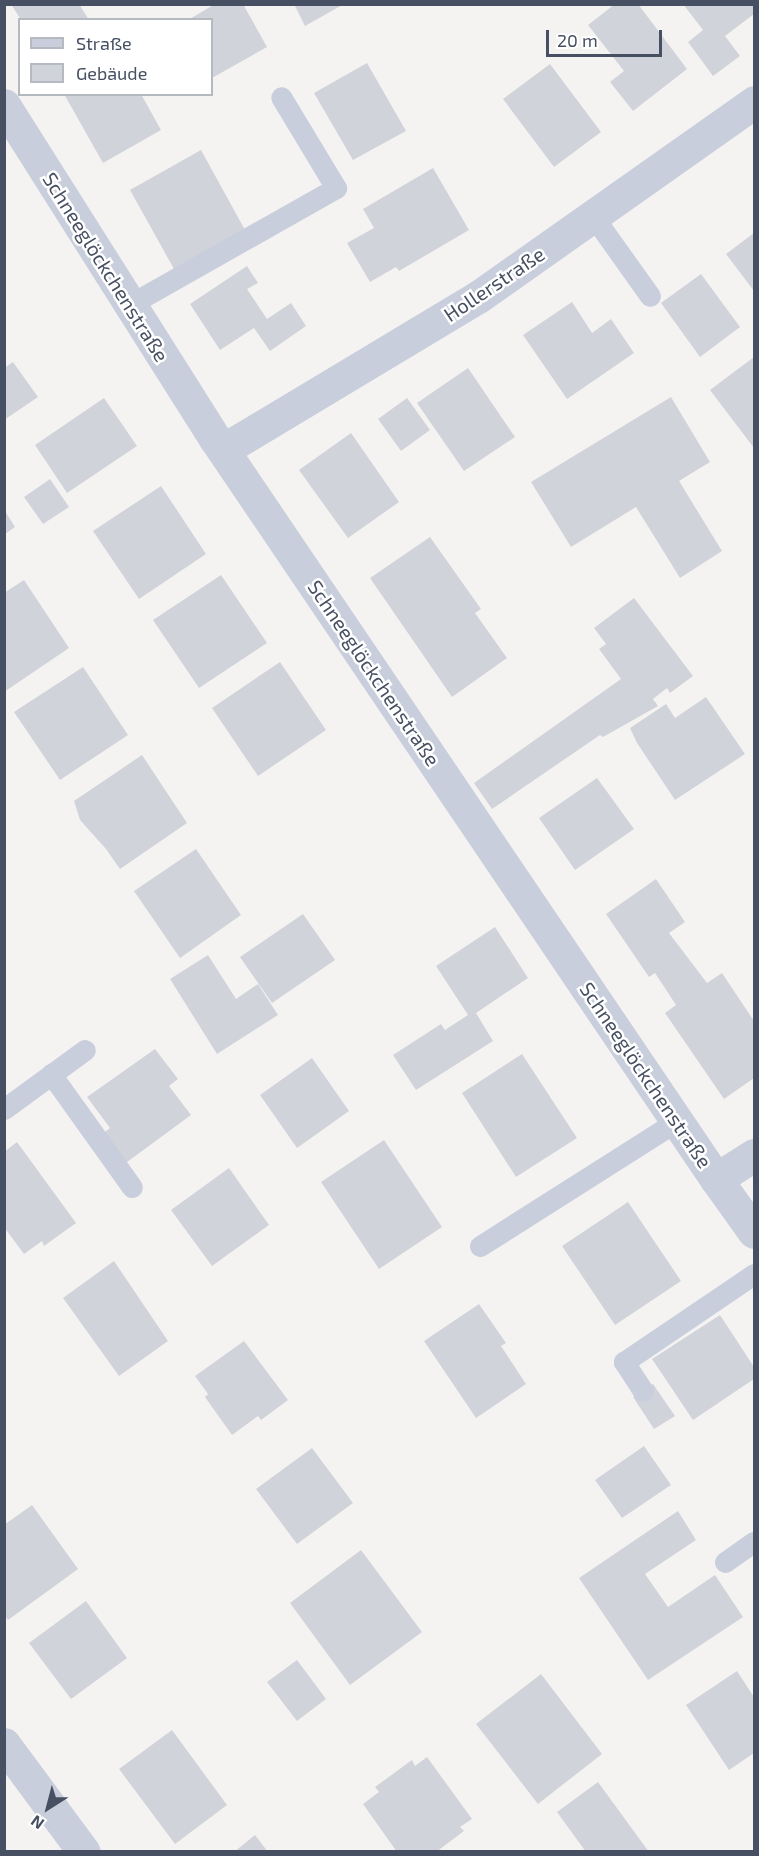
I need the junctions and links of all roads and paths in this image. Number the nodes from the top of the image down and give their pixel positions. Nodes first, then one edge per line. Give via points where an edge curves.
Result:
1 (281, 97) dead end
2 (754, 102) edge
3 (4, 105) edge
4 (593, 216) junction
5 (650, 296) dead end
6 (129, 305) junction
7 (223, 450) junction
8 (85, 1050) dead end
9 (51, 1074) junction
10 (4, 1109) edge
11 (677, 1121) junction
12 (754, 1155) edge
13 (716, 1179) junction
14 (132, 1187) dead end
15 (754, 1232) edge
16 (480, 1246) dead end
17 (754, 1274) edge
18 (643, 1391) dead end
19 (754, 1542) edge
20 (726, 1562) dead end
21 (7, 1754) edge
22 (84, 1851) edge

1 - 6 lane via 336,188
2 - 4 street, Hollerstraße
3 - 6 street, Schneeglöckchenstraße
4 - 5 lane
4 - 7 street, Hollerstraße via 478,297
6 - 7 street, Schneeglöckchenstraße
7 - 11 street, Schneeglöckchenstraße
8 - 9 lane
9 - 10 lane
9 - 14 lane
11 - 13 street, Schneeglöckchenstraße
11 - 16 lane
12 - 13 street
13 - 15 street, Schneeglöckchenstraße
17 - 18 lane via 624,1362
19 - 20 lane
21 - 22 street

